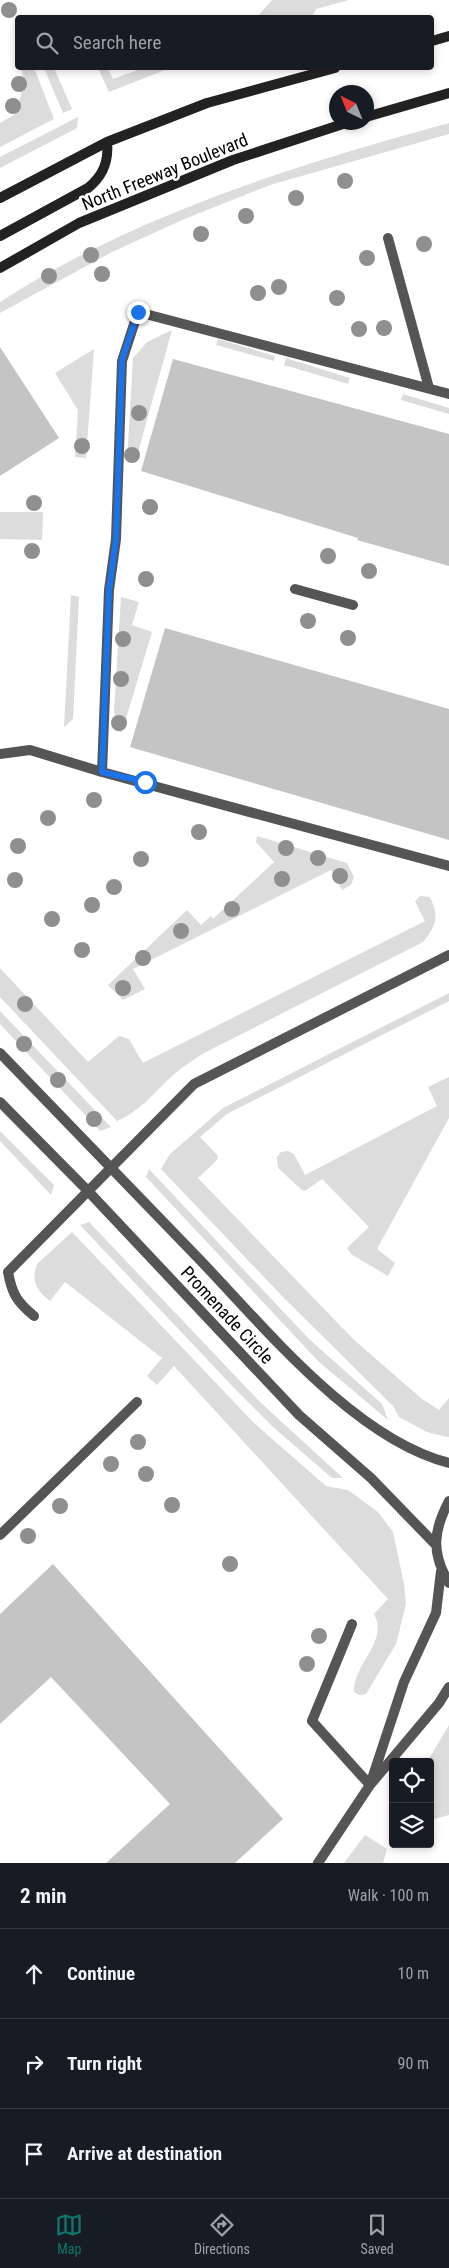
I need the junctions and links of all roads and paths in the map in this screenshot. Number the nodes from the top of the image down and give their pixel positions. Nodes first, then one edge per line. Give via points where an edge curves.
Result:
1 (449, 36) edge
2 (434, 40) edge
3 (328, 70) edge
4 (449, 93) edge
5 (374, 115) edge
6 (329, 129) edge
7 (107, 142) junction
8 (0, 198) edge
9 (0, 236) edge
10 (388, 238) dead end
11 (0, 268) edge
12 (429, 388) junction
13 (449, 394) edge
14 (295, 589) dead end
15 (353, 605) dead end
16 (0, 754) edge
17 (102, 772) junction
18 (449, 866) edge
19 (449, 955) edge
20 (0, 1053) edge
21 (0, 1102) edge
22 (110, 1168) junction
23 (87, 1190) junction
24 (34, 1316) dead end
25 (138, 1402) dead end
26 (449, 1463) edge
27 (449, 1501) edge
28 (0, 1535) edge
29 (435, 1544) junction
30 (442, 1571) junction
31 (449, 1583) edge
32 (352, 1624) dead end
33 (449, 1687) edge
34 (370, 1785) junction
35 (318, 1863) edge

1 - 2 street
3 - 7 street via 207,103
4 - 5 street
6 - 11 street, North Freeway Boulevard via 233,160 79,223
7 - 8 street
7 - 9 street via 108,157 99,179
10 - 12 lane
12 - 13 lane
12 - 17 lane via 138,312 122,360 116,539 109,590
14 - 15 lane
16 - 17 lane via 30,750
17 - 18 lane
19 - 22 lane via 194,1084
20 - 22 lane, Promenade Circle
21 - 23 lane, Promenade Circle
22 - 23 lane
22 - 26 lane, Promenade Circle via 322,1386 398,1443
23 - 24 lane via 8,1272 12,1293
23 - 29 lane, Promenade Circle via 299,1416 371,1478
25 - 28 lane
27 - 29 lane, Promenade Circle via 439,1520
29 - 30 lane, Promenade Circle
30 - 31 lane, Promenade Circle
30 - 34 lane via 436,1613 404,1682
32 - 34 lane via 312,1721
33 - 34 lane
34 - 35 lane

